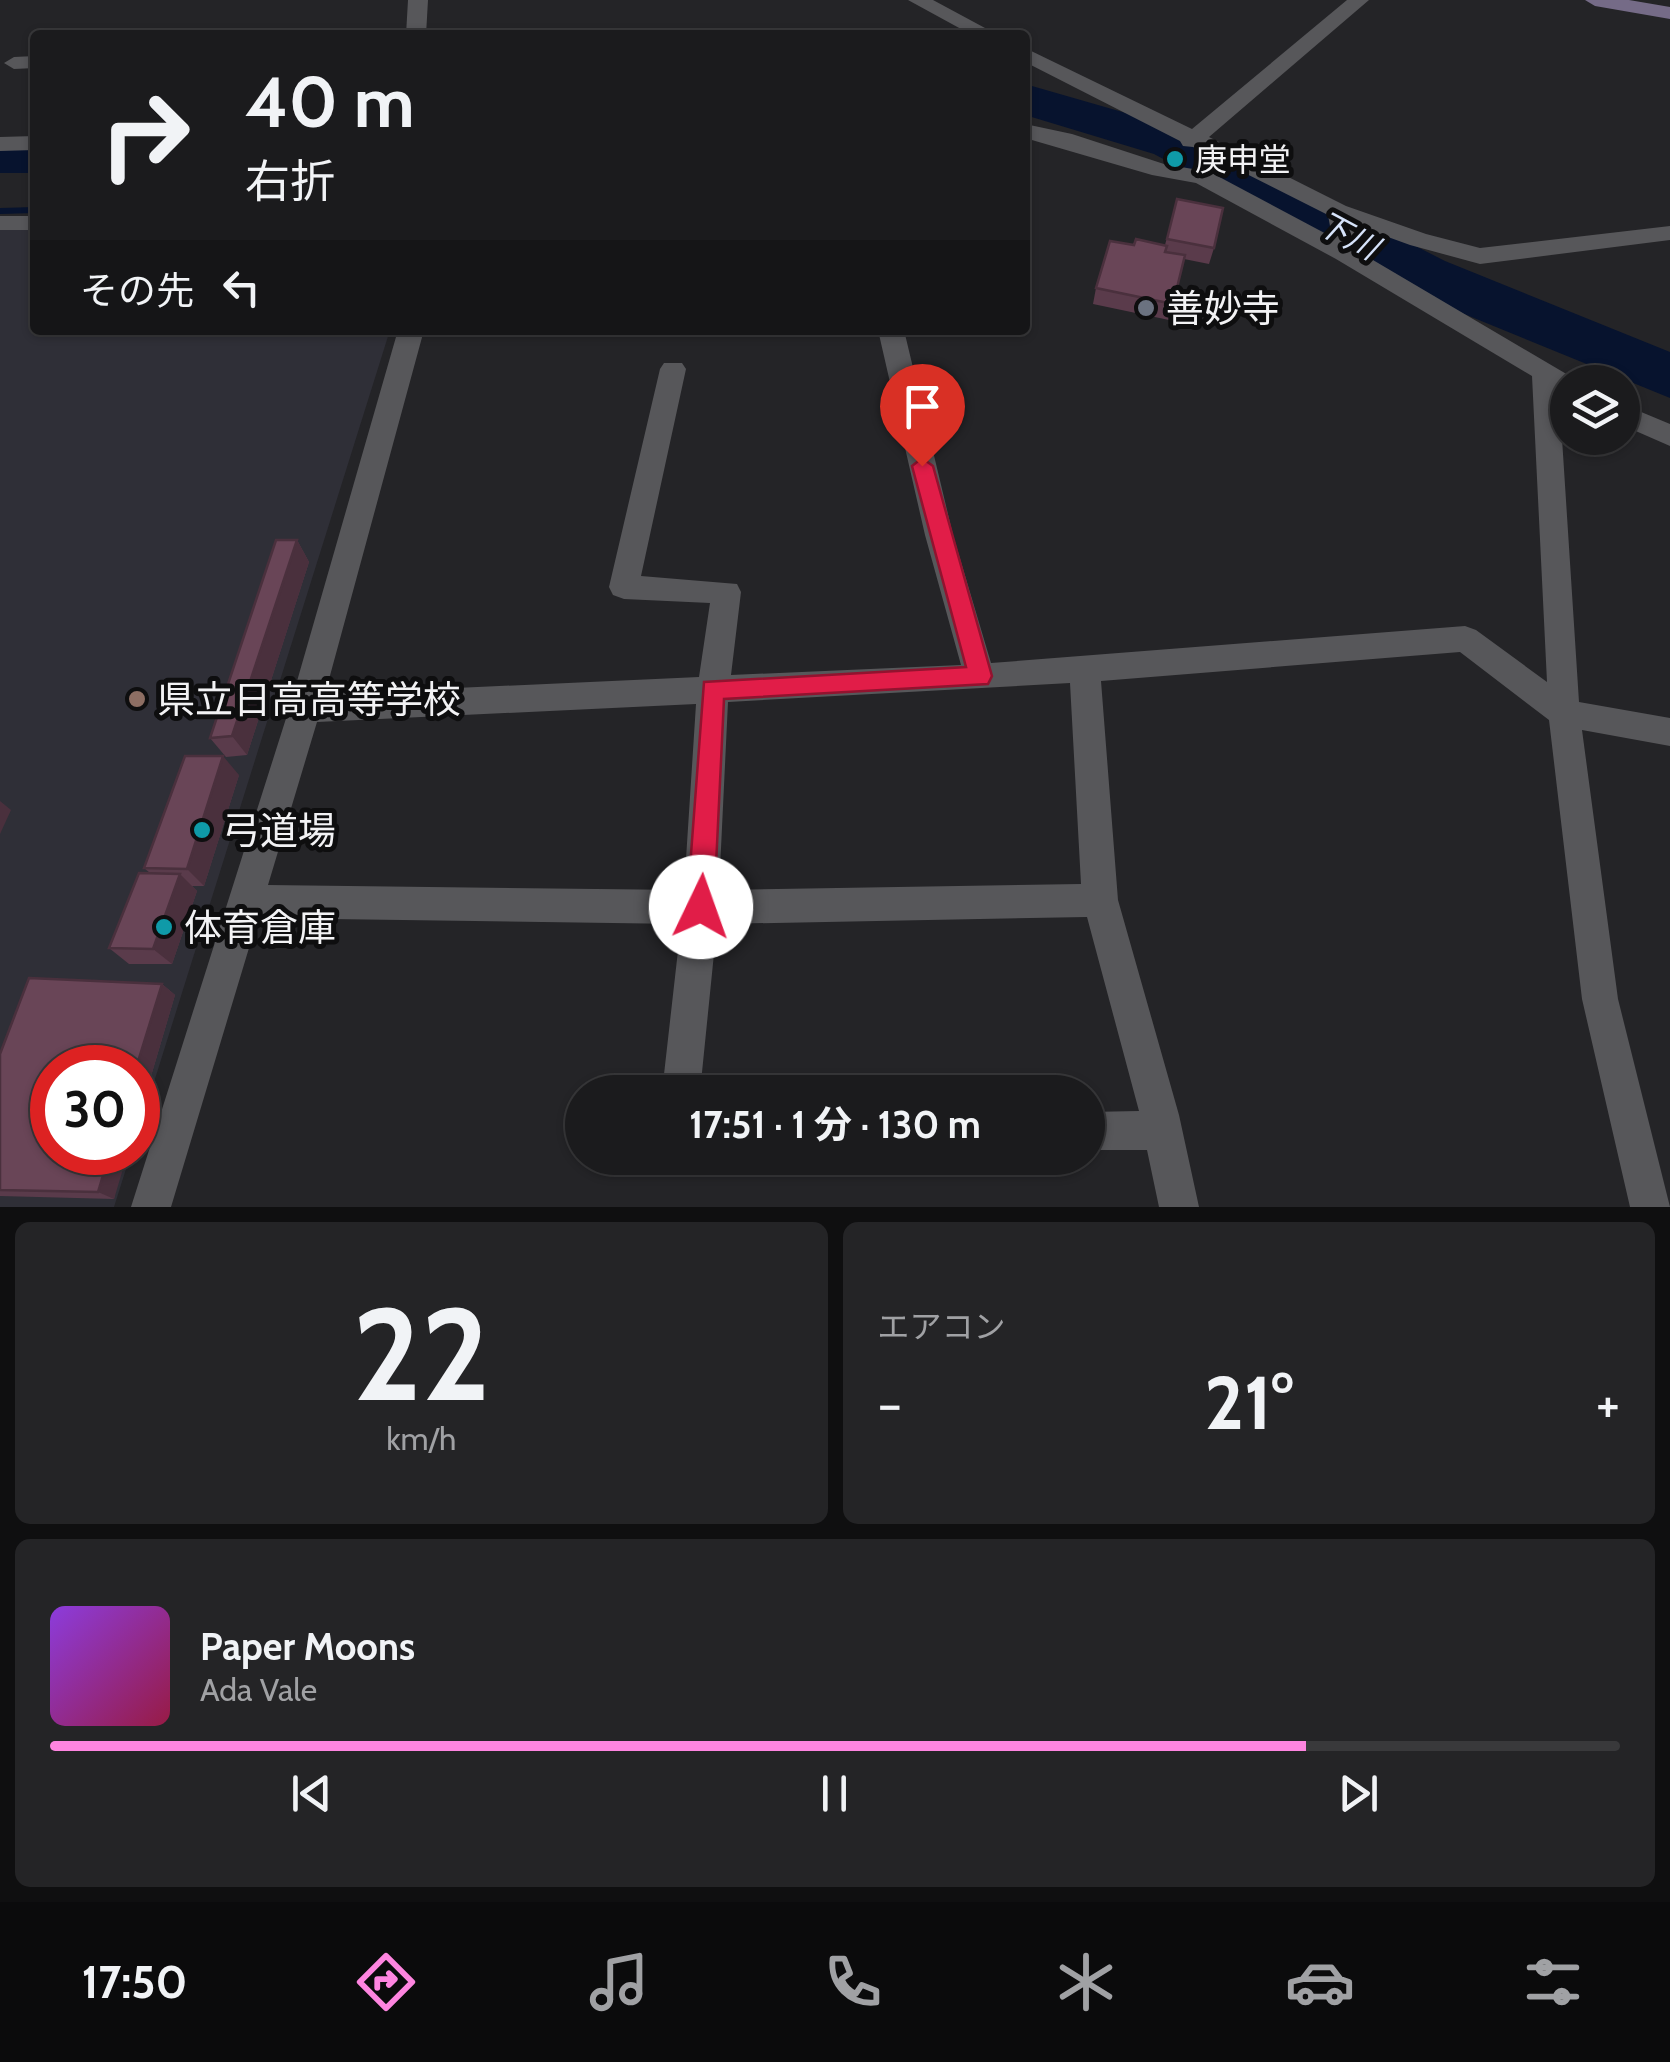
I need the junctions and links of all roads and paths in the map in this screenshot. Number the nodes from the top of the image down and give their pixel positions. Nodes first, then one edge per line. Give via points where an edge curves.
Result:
1 (418, 0) edge
2 (918, 0) edge
3 (1358, 0) edge
4 (1595, 0) edge
5 (1670, 14) edge
6 (416, 30) edge
7 (978, 30) edge
8 (1030, 57) edge
9 (1030, 132) edge
10 (1191, 140) junction
11 (30, 143) edge
12 (0, 144) edge
13 (0, 223) edge
14 (30, 223) edge
15 (1341, 232) junction
16 (1670, 233) edge
17 (409, 335) edge
18 (891, 335) edge
19 (673, 370) dead end
20 (1550, 375) edge
21 (1640, 421) edge
22 (1670, 436) edge
23 (1558, 455) edge
24 (1085, 671) junction
25 (980, 676) junction
26 (713, 690) junction
27 (305, 709) junction
28 (1564, 713) junction
29 (1670, 732) edge
30 (1100, 900) junction
31 (246, 901) junction
32 (701, 907) junction
33 (683, 1075) edge
34 (1163, 1130) junction
35 (1105, 1131) edge
36 (151, 1207) edge
37 (1179, 1207) edge
38 (1650, 1207) edge

1 - 6 street
2 - 7 street
3 - 10 street
4 - 5 main road
8 - 10 street
9 - 15 street via 1202,177
10 - 15 street
11 - 12 street
13 - 14 street
15 - 16 street via 1418,240 1480,256
15 - 20 street
17 - 27 street
18 - 25 street
19 - 26 street via 624,587 726,592
21 - 22 street
23 - 28 street
24 - 25 street
24 - 28 street via 1465,639
24 - 30 street
25 - 26 street
26 - 27 street
26 - 32 street
27 - 31 street
28 - 29 street
28 - 38 street via 1600,999
30 - 32 street
30 - 34 street
31 - 32 street
31 - 36 street
32 - 33 street
34 - 35 street
34 - 37 street

